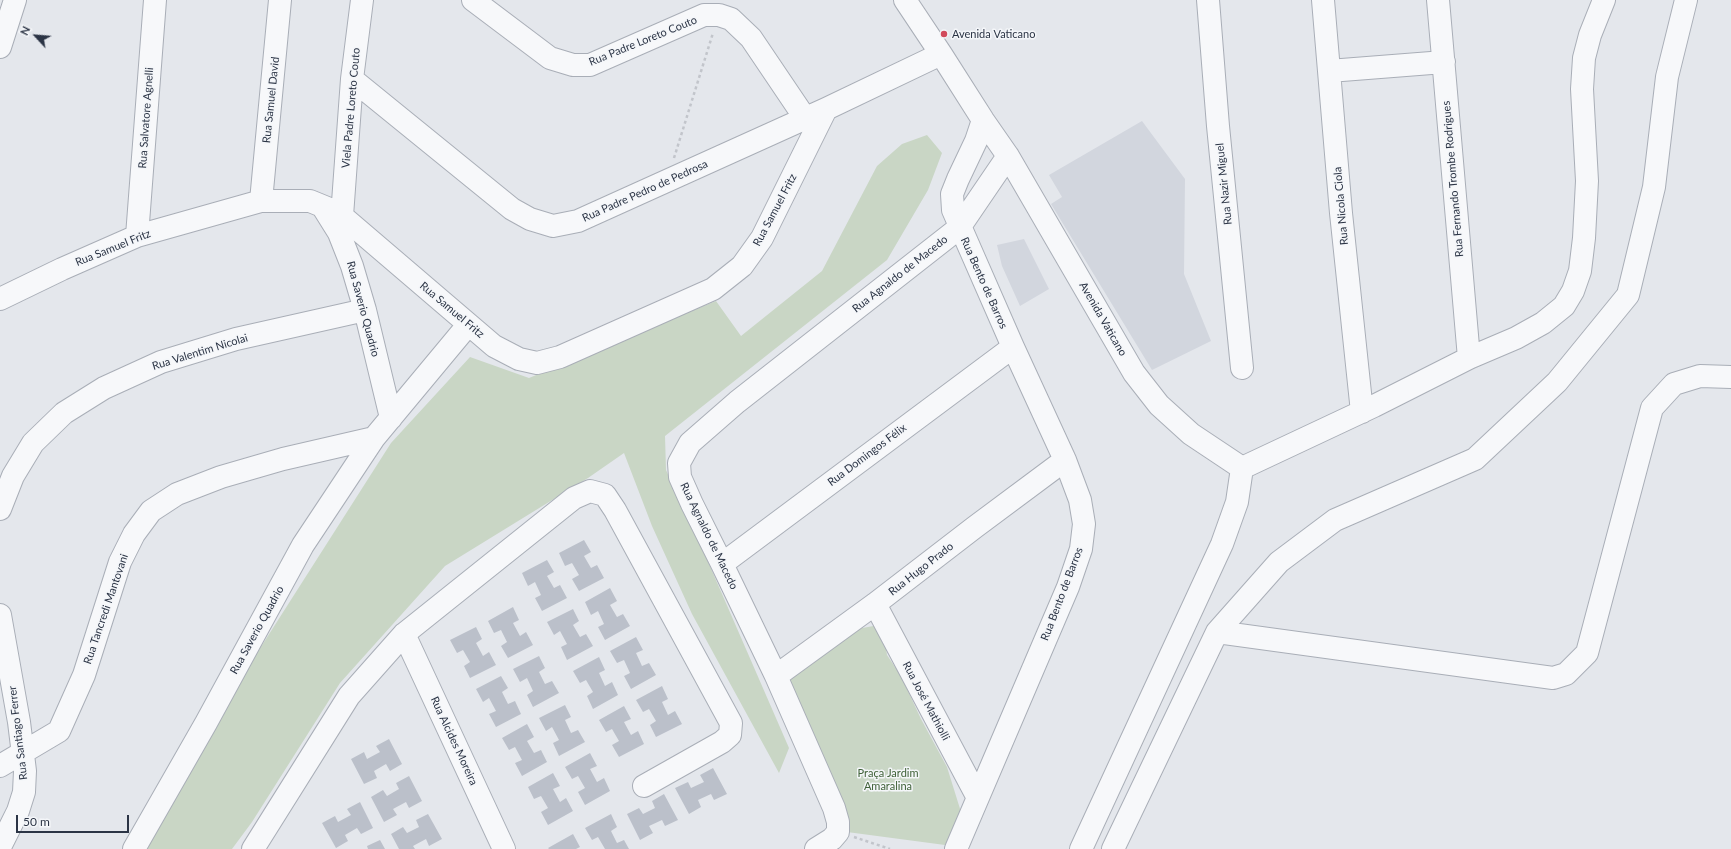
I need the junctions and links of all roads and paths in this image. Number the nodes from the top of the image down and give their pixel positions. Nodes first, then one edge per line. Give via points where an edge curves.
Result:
1 (15, 0) edge
2 (155, 0) edge
3 (280, 0) edge
4 (362, 0) edge
5 (473, 0) edge
6 (905, 0) edge
7 (1208, 0) edge
8 (1323, 0) edge
9 (1438, 0) edge
10 (1604, 0) edge
11 (1686, 0) edge
12 (719, 15) junction
13 (0, 47) edge
14 (941, 54) junction
15 (1444, 62) junction
16 (1329, 71) junction
17 (352, 79) junction
18 (826, 109) junction
19 (805, 118) junction
20 (983, 120) junction
21 (1008, 156) junction
22 (666, 181) junction
23 (261, 200) junction
24 (322, 206) junction
25 (342, 216) junction
26 (959, 228) junction
27 (137, 236) junction
28 (0, 299) edge
29 (365, 310) junction
30 (468, 325) junction
31 (1012, 347) junction
32 (1469, 358) junction
33 (1242, 368) dead end
34 (1731, 377) edge
35 (1362, 412) junction
36 (391, 418) junction
37 (374, 438) junction
38 (1065, 460) junction
39 (1242, 468) junction
40 (0, 509) edge
41 (722, 564) junction
42 (875, 604) junction
43 (0, 615) edge
44 (1217, 632) junction
45 (404, 634) junction
46 (776, 676) junction
47 (22, 752) junction
48 (0, 766) edge
49 (644, 786) dead end
50 (977, 796) junction
51 (838, 832) junction
52 (0, 847) edge
53 (134, 849) edge
54 (253, 849) edge
55 (504, 849) edge
56 (816, 849) edge
57 (890, 849) edge
58 (956, 849) edge
59 (1081, 849) edge
60 (1113, 849) edge

1 - 13 street
2 - 27 street, Rua Salvatore Agnelli
3 - 23 street, Rua Samuel David
4 - 17 street, Viela Padre Loreto Couto
5 - 12 street, Rua Padre Loreto Couto via 550,58 572,65 590,64 704,15
6 - 14 street, Avenida Vaticano
7 - 33 street, Rua Nazir Miguel
8 - 16 street, Rua Nicola Ciola
9 - 15 street, Rua Fernando Trombe Rodrigues
10 - 32 street via 1584,58 1582,89 1587,189 1580,271 1573,290 1564,306 1543,323 1516,338
11 - 44 street via 1667,77 1654,187 1628,295 1557,382 1475,459 1335,520 1279,562
12 - 19 street via 731,19 751,38
12 - 22 path
14 - 18 street, Rua Padre Pedro de Pedrosa
14 - 20 street, Avenida Vaticano
15 - 16 street
15 - 32 street, Rua Fernando Trombe Rodrigues
16 - 35 street, Rua Nicola Ciola
17 - 22 street, Rua Padre Pedro de Pedrosa via 512,209 530,219 553,226 578,221
17 - 25 street, Viela Padre Loreto Couto
18 - 19 street, Rua Padre Pedro de Pedrosa
18 - 30 street, Rua Samuel Fritz via 762,238 742,266 713,289 560,357 538,363 518,360 494,346
19 - 22 street, Rua Padre Pedro de Pedrosa
20 - 21 street, Avenida Vaticano
20 - 26 street, Rua Bento de Barros via 952,194 953,210
21 - 26 street, Rua Bento de Barros
21 - 39 street, Avenida Vaticano via 1134,373 1159,405 1191,434
23 - 24 street, Rua Samuel Fritz via 310,202
23 - 27 street, Rua Samuel Fritz
24 - 25 street, Rua Samuel Fritz
24 - 29 street, Rua Saverio Quadrio via 339,233
25 - 30 street, Rua Samuel Fritz
26 - 31 street, Rua Bento de Barros
26 - 41 street, Rua Agnaldo de Macedo via 753,389 690,444 679,463 680,477
27 - 28 street, Rua Samuel Fritz
29 - 36 street, Rua Saverio Quadrio
29 - 40 street, Rua Valentim Nicolai via 236,339 169,359 104,388 64,413 33,443 14,476
30 - 36 street, Rua Saverio Quadrio
31 - 38 street, Rua Bento de Barros
31 - 41 street, Rua Domingos Félix
32 - 35 street
34 - 44 street via 1700,376 1674,384 1652,408 1587,653 1566,674 1553,678
35 - 39 street
36 - 37 street, Rua Saverio Quadrio
37 - 47 street, Rua Tancredi Mantovani via 283,459 221,477 177,494 151,511 134,534 120,562 84,675 59,731
37 - 53 street, Rua Saverio Quadrio via 303,545
38 - 42 street, Rua Hugo Prado
38 - 50 street, Rua Bento de Barros via 1080,500 1084,524 1081,549 1068,587
39 - 59 street via 1237,502 1222,544
41 - 46 street, Rua Agnaldo de Macedo
42 - 46 street, Rua Hugo Prado
42 - 50 street, Rua José Mathiolli
43 - 47 street, Rua Santiago Ferrer
44 - 60 street
45 - 49 street via 574,498 590,491 605,496 616,510 730,723 730,735 722,742
45 - 54 street via 349,696
45 - 55 street, Rua Alcides Moreira
46 - 51 street, Rua Agnaldo de Macedo via 834,808
47 - 48 street, Rua Tancredi Mantovani
47 - 52 street, Rua Santiago Ferrer via 25,771 24,792 18,811
50 - 58 street, Rua Bento de Barros
51 - 56 street
51 - 57 path

